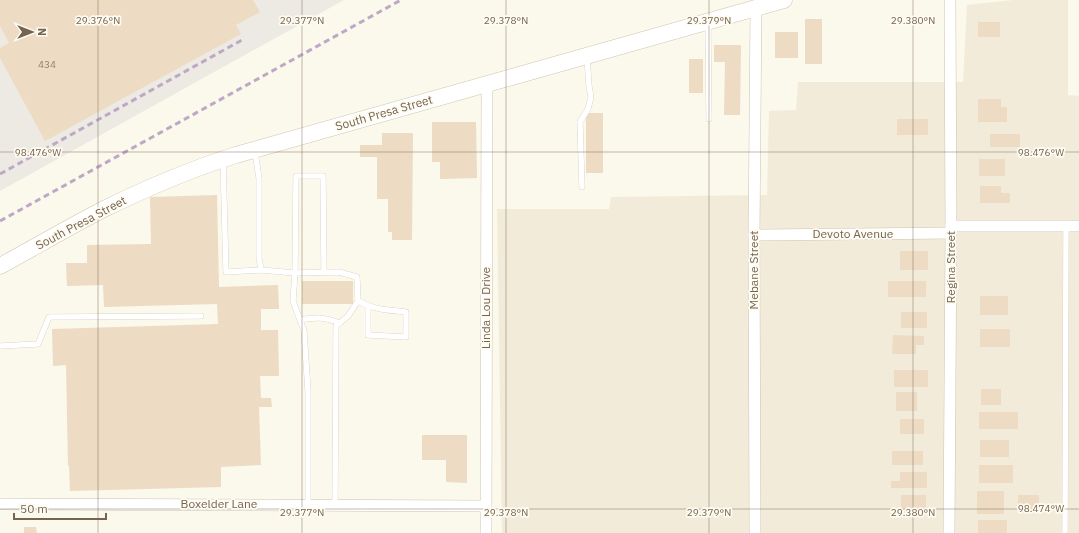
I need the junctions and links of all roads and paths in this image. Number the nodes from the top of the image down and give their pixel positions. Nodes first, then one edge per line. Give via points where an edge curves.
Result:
1 (784, 0) edge
2 (950, 0) edge
3 (756, 8) junction
4 (708, 21) junction
5 (587, 55) junction
6 (487, 83) junction
7 (709, 119) dead end
8 (254, 150) junction
9 (223, 159) junction
10 (582, 187) dead end
11 (1066, 226) junction
12 (1079, 226) edge
13 (951, 230) junction
14 (754, 235) junction
15 (0, 266) edge
16 (261, 270) junction
17 (324, 272) junction
18 (295, 273) junction
19 (358, 301) junction
20 (368, 306) junction
21 (201, 316) dead end
22 (300, 320) junction
23 (340, 323) junction
24 (0, 346) edge
25 (0, 504) edge
26 (308, 505) junction
27 (335, 505) junction
28 (486, 506) junction
29 (486, 533) edge
30 (755, 533) edge
31 (949, 533) edge
32 (1065, 533) edge

1 - 3 main road, South Presa Street
2 - 13 street, Regina Street
3 - 4 main road, South Presa Street
3 - 14 street, Mebane Street
4 - 5 main road, South Presa Street
4 - 7 lane
5 - 6 main road, South Presa Street
5 - 10 lane via 591,97 588,109 580,122
6 - 8 main road, South Presa Street
6 - 28 street, Linda Lou Drive
8 - 9 main road, South Presa Street
8 - 16 lane via 259,178
9 - 15 main road, South Presa Street via 155,185 104,209
9 - 16 lane via 226,272
11 - 12 street, Devoto Avenue
11 - 13 street, Devoto Avenue
11 - 32 lane
13 - 14 street, Devoto Avenue
13 - 31 street, Regina Street
14 - 30 street, Mebane Street
16 - 18 lane
17 - 18 lane
17 - 18 lane via 323,176 296,176
17 - 19 lane via 339,272 357,277
18 - 22 lane via 293,301
19 - 20 lane
19 - 23 lane
20 - 20 lane via 406,312 406,337 368,335
21 - 24 lane via 48,317 38,344
22 - 23 lane via 315,317
22 - 26 lane via 304,331 308,391
23 - 27 lane via 336,326
25 - 26 street, Boxelder Lane
26 - 27 street, Boxelder Lane
27 - 28 street, Boxelder Lane
28 - 29 street, Linda Lou Drive

